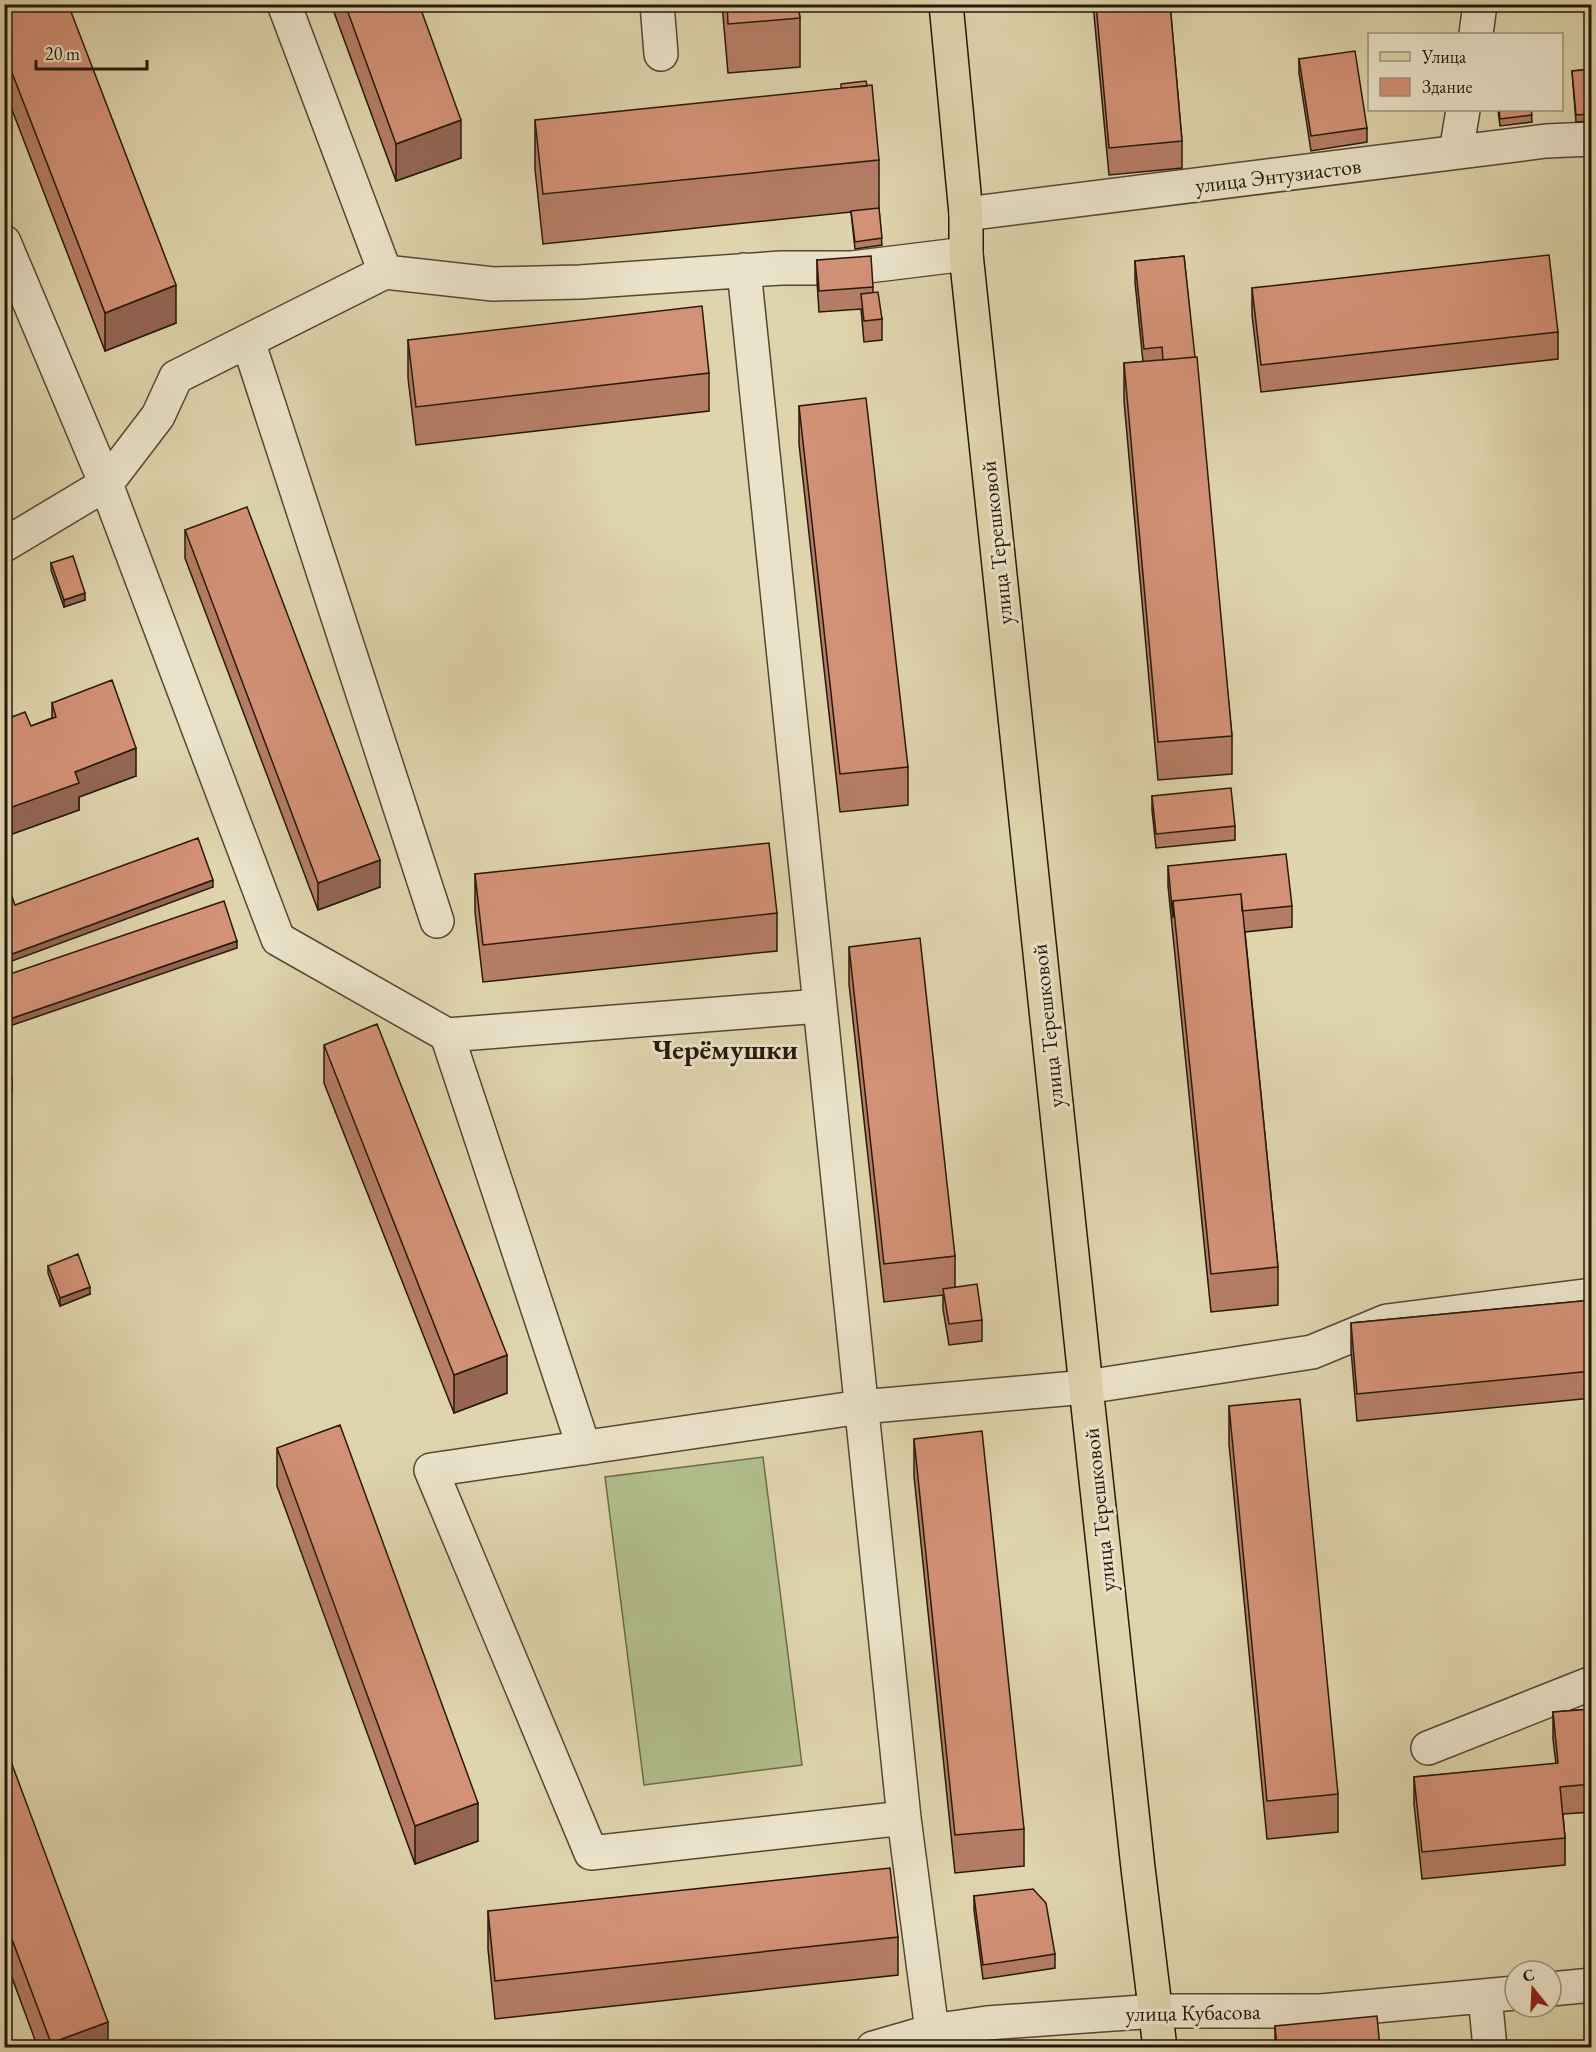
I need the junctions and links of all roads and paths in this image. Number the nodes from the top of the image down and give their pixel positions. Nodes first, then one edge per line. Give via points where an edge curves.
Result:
1 (284, 4) edge
2 (657, 4) edge
3 (946, 4) edge
4 (1480, 4) edge
5 (1476, 33) edge
6 (661, 54) dead end
7 (1463, 111) edge
8 (1592, 139) edge
9 (1456, 152) junction
10 (966, 214) junction
11 (4, 242) edge
12 (966, 254) junction
13 (744, 270) junction
14 (385, 272) junction
15 (248, 341) junction
16 (106, 484) junction
17 (4, 545) edge
18 (437, 921) dead end
19 (820, 1006) junction
20 (447, 1035) junction
21 (1592, 1294) edge
22 (1086, 1387) junction
23 (861, 1407) junction
24 (584, 1448) junction
25 (1592, 1683) edge
26 (1428, 1748) dead end
27 (904, 1818) junction
28 (1592, 1985) edge
29 (1563, 1988) edge
30 (1500, 1994) edge
31 (1156, 2011) junction
32 (931, 2039) edge
33 (873, 2048) edge
34 (1160, 2048) edge
35 (1490, 2048) edge

1 - 14 street
2 - 6 street
3 - 10 main road, улица Терешковой
4 - 5 street
7 - 9 street
8 - 9 street, улица Энтузиастов
9 - 10 street, улица Энтузиастов
10 - 12 main road, улица Терешковой
11 - 16 street
12 - 13 street via 852,268
12 - 22 main road, улица Терешковой
13 - 14 street via 493,284
13 - 19 street
14 - 15 street
15 - 16 street via 176,377 159,416
15 - 18 street
16 - 17 street
16 - 20 street via 278,939
19 - 20 street
19 - 23 street
20 - 24 street
21 - 22 street via 1387,1321 1312,1352
22 - 23 street
22 - 31 main road, улица Терешковой
23 - 24 street
23 - 27 street
24 - 27 street via 431,1470 591,1853
25 - 26 street
27 - 32 street
28 - 29 street
30 - 31 street, улица Кубасова via 1321,2011
30 - 35 street
31 - 32 street, улица Кубасова via 987,2023
31 - 34 main road, улица Терешковой
32 - 33 street, улица Кубасова

